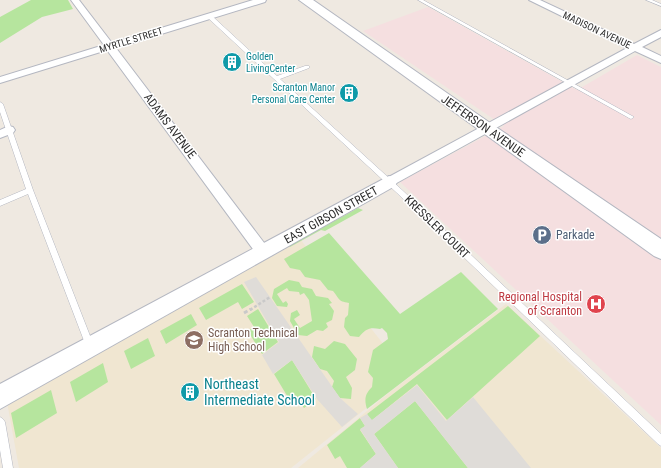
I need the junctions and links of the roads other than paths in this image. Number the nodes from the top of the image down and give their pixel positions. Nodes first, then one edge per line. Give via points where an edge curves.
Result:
1 (75, 0) edge
2 (262, 0) edge
3 (306, 0) edge
4 (420, 0) edge
5 (533, 0) edge
6 (648, 0) edge
7 (661, 5) edge
8 (209, 16) junction
9 (661, 32) edge
10 (111, 46) junction
11 (634, 47) junction
12 (661, 60) edge
13 (307, 67) dead end
14 (277, 78) junction
15 (0, 80) edge
16 (570, 83) junction
17 (0, 104) edge
18 (631, 116) dead end
19 (487, 129) junction
20 (5, 132) edge
21 (389, 182) junction
22 (30, 190) junction
23 (0, 203) edge
24 (661, 250) edge
25 (264, 252) junction
26 (90, 347) junction
27 (0, 397) edge
28 (0, 422) edge
29 (661, 441) edge
30 (8, 468) edge

1 - 10 street, ADAMS AVENUE
2 - 8 street, MYRTLE STREET
3 - 19 main road, JEFFERSON AVENUE
4 - 16 lane
5 - 11 street, MADISON AVENUE
6 - 7 lane
8 - 10 street, MYRTLE STREET
8 - 14 lane, KRESSLER COURT
9 - 11 street, EAST GIBSON STREET
10 - 15 street, MYRTLE STREET
10 - 25 street, ADAMS AVENUE
11 - 12 street, MADISON AVENUE
11 - 16 street, EAST GIBSON STREET
13 - 14 lane
14 - 21 lane, KRESSLER COURT
16 - 18 lane
16 - 19 street, EAST GIBSON STREET
17 - 20 lane
19 - 21 street, EAST GIBSON STREET
19 - 24 main road, JEFFERSON AVENUE
20 - 22 lane
21 - 25 street, EAST GIBSON STREET
21 - 29 lane, KRESSLER COURT
22 - 23 lane
22 - 26 lane
25 - 26 street, EAST GIBSON STREET
26 - 27 street, EAST GIBSON STREET
28 - 30 lane

